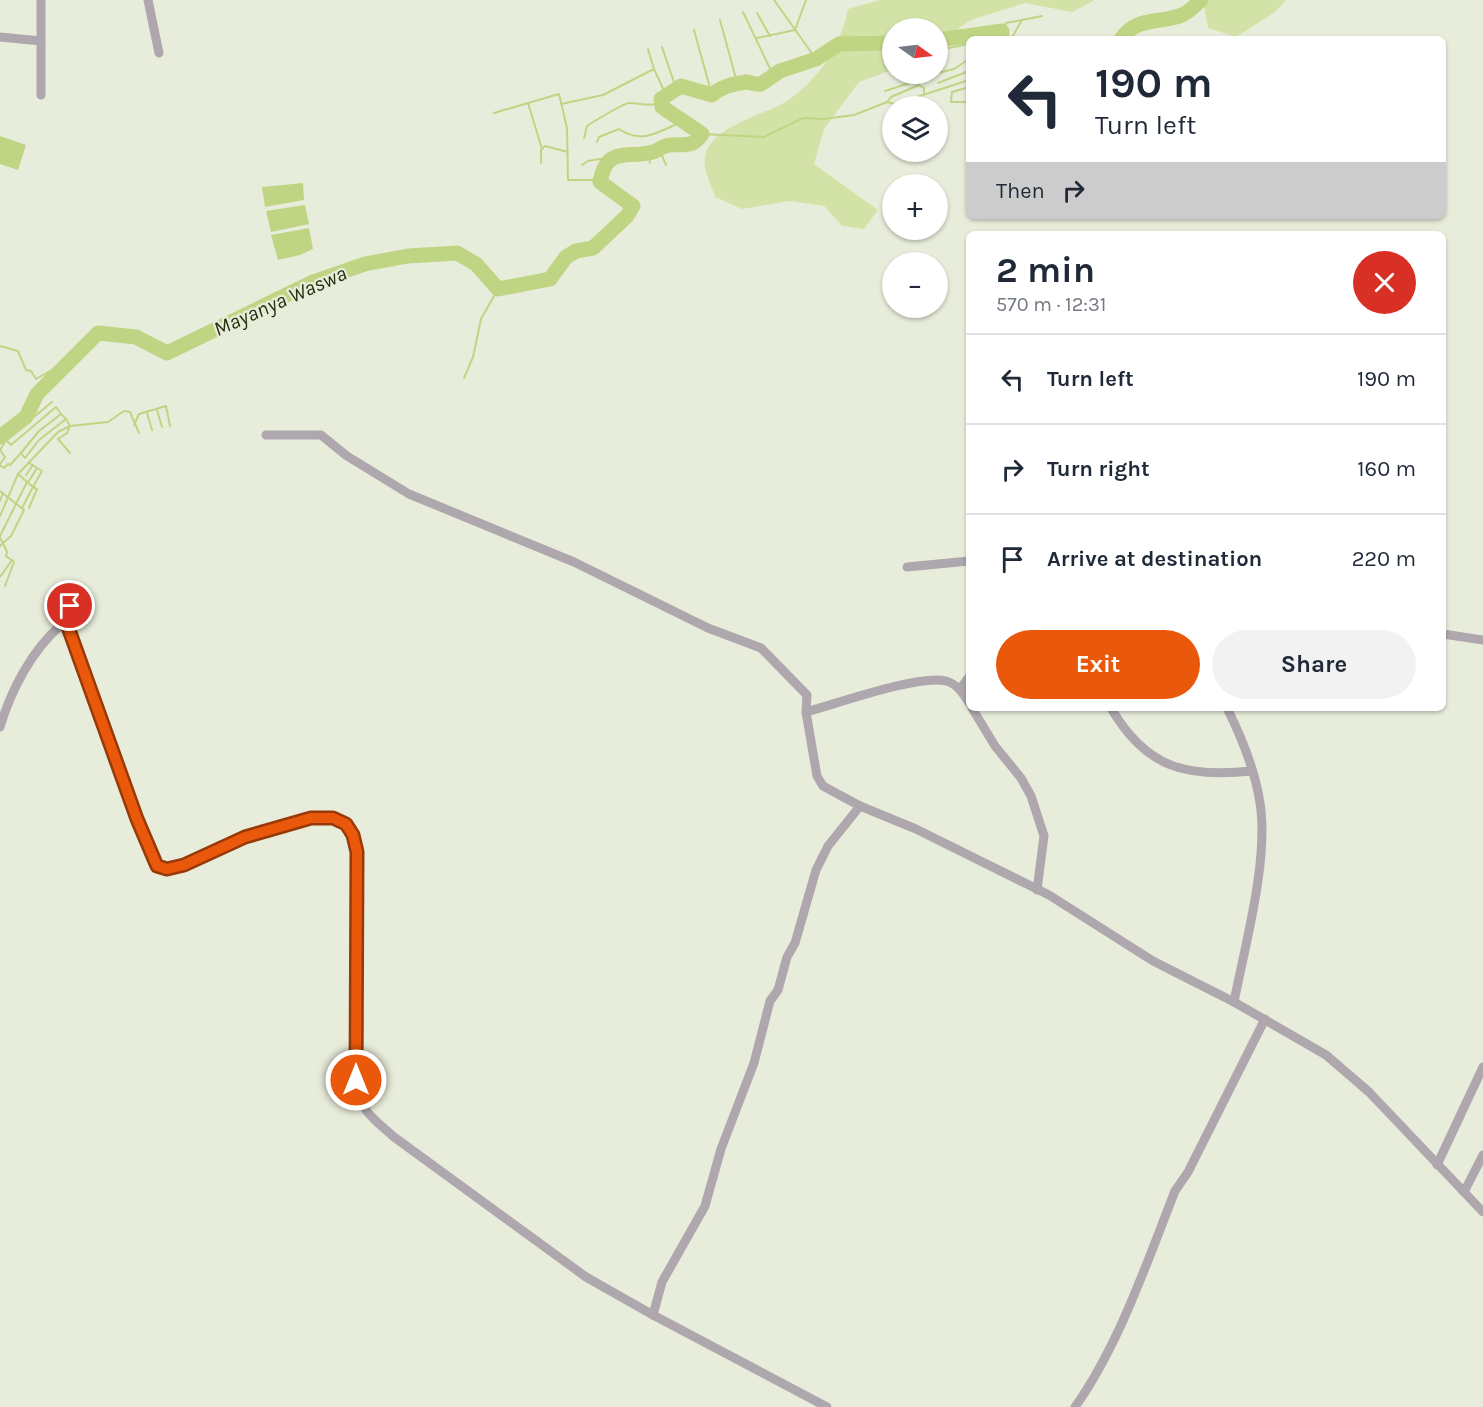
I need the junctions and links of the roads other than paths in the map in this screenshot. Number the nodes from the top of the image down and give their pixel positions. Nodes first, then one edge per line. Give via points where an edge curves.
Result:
1 (41, 0) edge
2 (148, 0) edge
3 (0, 37) edge
4 (41, 41) junction
5 (159, 53) dead end
6 (42, 95) dead end
7 (266, 435) dead end
8 (966, 561) edge
9 (907, 567) dead end
10 (1446, 634) edge
11 (1483, 640) edge
12 (966, 681) edge
13 (960, 688) junction
14 (966, 698) edge
15 (974, 711) edge
16 (1113, 711) edge
17 (1228, 711) edge
18 (806, 712) junction
19 (0, 727) edge
20 (1252, 771) junction
21 (860, 807) junction
22 (1037, 890) junction
23 (1233, 1002) junction
24 (1265, 1019) junction
25 (1483, 1067) edge
26 (1483, 1155) edge
27 (1437, 1165) junction
28 (1464, 1192) junction
29 (1483, 1212) edge
30 (653, 1315) junction
31 (827, 1407) edge
32 (1075, 1407) edge

1 - 4 street
2 - 5 street
3 - 4 street
4 - 6 street
7 - 18 street via 321,435 409,494 574,562 708,628 761,648 807,695
8 - 9 street
10 - 11 street
12 - 13 street
13 - 14 street
13 - 18 street via 949,681 921,680
15 - 22 street via 1032,796 1044,836
16 - 20 street via 1132,741 1171,765 1204,773
17 - 20 street
18 - 21 street via 817,776 823,786
19 - 30 street via 11,697 38,649 48,634 65,626 157,866 167,869 184,865 245,837 311,818 333,818 350,829 355,842 357,878 356,1080 361,1106 394,1137 586,1277
20 - 23 street via 1261,805 1260,855
21 - 22 street via 916,829
21 - 30 street via 828,846 816,870 705,1206 662,1282
22 - 23 street via 1153,962
23 - 24 street
24 - 27 street via 1348,1072
24 - 32 street via 1175,1191 1122,1319 1088,1390
25 - 27 street
26 - 28 street
27 - 28 street
28 - 29 street
30 - 31 street

